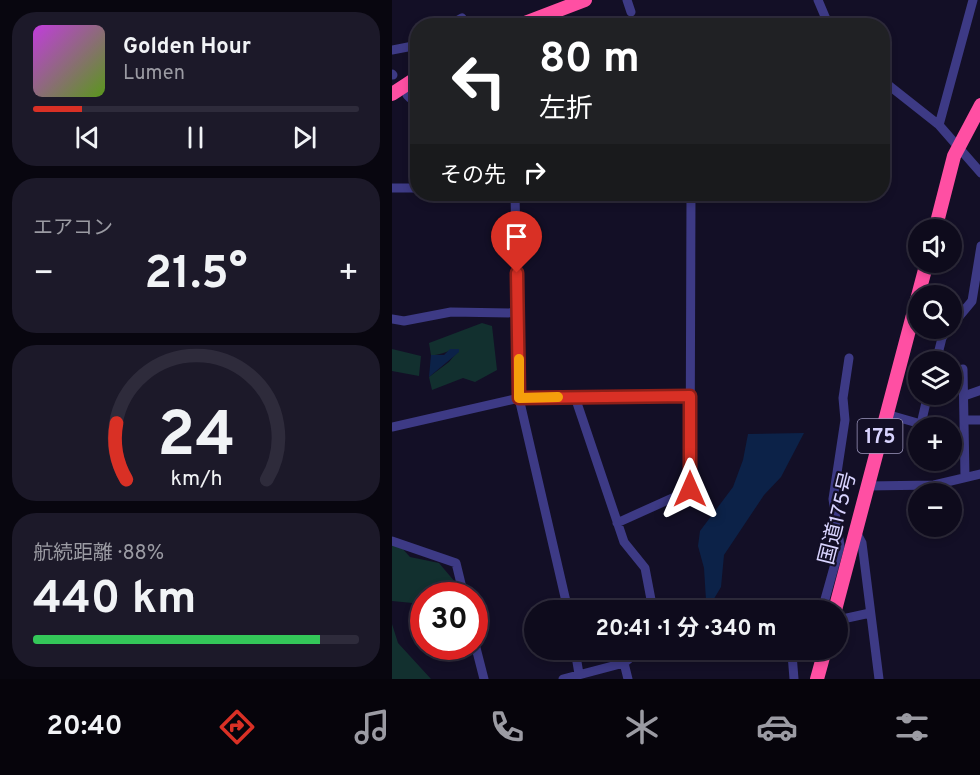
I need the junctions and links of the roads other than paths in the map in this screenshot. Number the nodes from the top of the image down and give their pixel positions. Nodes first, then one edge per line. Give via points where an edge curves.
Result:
1 (585, 0) edge
2 (627, 0) edge
3 (818, 0) edge
4 (972, 0) edge
5 (631, 12) dead end
6 (538, 18) edge
7 (826, 18) edge
8 (410, 47) edge
9 (393, 50) edge
10 (410, 82) edge
11 (890, 86) edge
12 (392, 94) edge
13 (407, 94) dead end
14 (410, 98) edge
15 (980, 105) edge
16 (939, 125) junction
17 (959, 146) junction
18 (980, 172) edge
19 (392, 188) edge
20 (410, 188) edge
21 (515, 201) edge
22 (691, 201) edge
23 (938, 219) edge
24 (980, 246) edge
25 (518, 313) junction
26 (962, 313) edge
27 (392, 319) edge
28 (908, 338) edge
29 (849, 358) dead end
30 (963, 369) dead end
31 (980, 390) edge
32 (690, 396) junction
33 (964, 396) junction
34 (575, 397) junction
35 (519, 398) junction
36 (925, 405) edge
37 (886, 414) junction
38 (964, 420) junction
39 (980, 421) edge
40 (392, 427) edge
41 (980, 474) edge
42 (965, 477) junction
43 (867, 486) junction
44 (617, 524) junction
45 (856, 532) junction
46 (392, 541) edge
47 (461, 582) edge
48 (566, 600) edge
49 (651, 600) edge
50 (825, 600) edge
51 (838, 600) edge
52 (870, 613) junction
53 (848, 618) edge
54 (479, 660) edge
55 (577, 660) edge
56 (628, 660) edge
57 (792, 660) edge
58 (817, 660) edge
59 (624, 663) junction
60 (579, 674) junction
61 (484, 679) edge
62 (563, 679) edge
63 (628, 679) edge
64 (794, 679) edge
65 (817, 679) edge
66 (879, 679) edge

1 - 6 highway
2 - 5 street
3 - 7 street
4 - 16 street
8 - 9 street
10 - 12 highway
11 - 16 street
13 - 14 street
15 - 17 highway
16 - 17 street
17 - 18 street
17 - 23 highway
19 - 20 street
21 - 25 street
22 - 32 street
24 - 26 street via 972,301
25 - 27 street via 451,312 404,321
25 - 35 street
28 - 37 highway, 国道175号 / 175
29 - 50 street via 843,398 845,420 833,499 840,546
30 - 33 street
31 - 33 street
32 - 34 street
32 - 44 street via 690,489
33 - 38 street
34 - 35 street
34 - 44 street
35 - 40 street
35 - 48 street
36 - 37 street via 921,424
37 - 43 highway, 国道175号 / 175
38 - 39 street
38 - 42 street
41 - 42 street
42 - 43 street via 934,485
43 - 45 highway, 国道175号 / 175
44 - 49 street via 624,542 645,568
45 - 51 highway, 国道175号 / 175
45 - 52 street via 862,543
46 - 47 street via 456,563
52 - 53 street
52 - 66 street
54 - 61 street
55 - 60 street
56 - 59 street
57 - 64 street
58 - 65 highway
59 - 60 street
59 - 63 street
60 - 62 street

